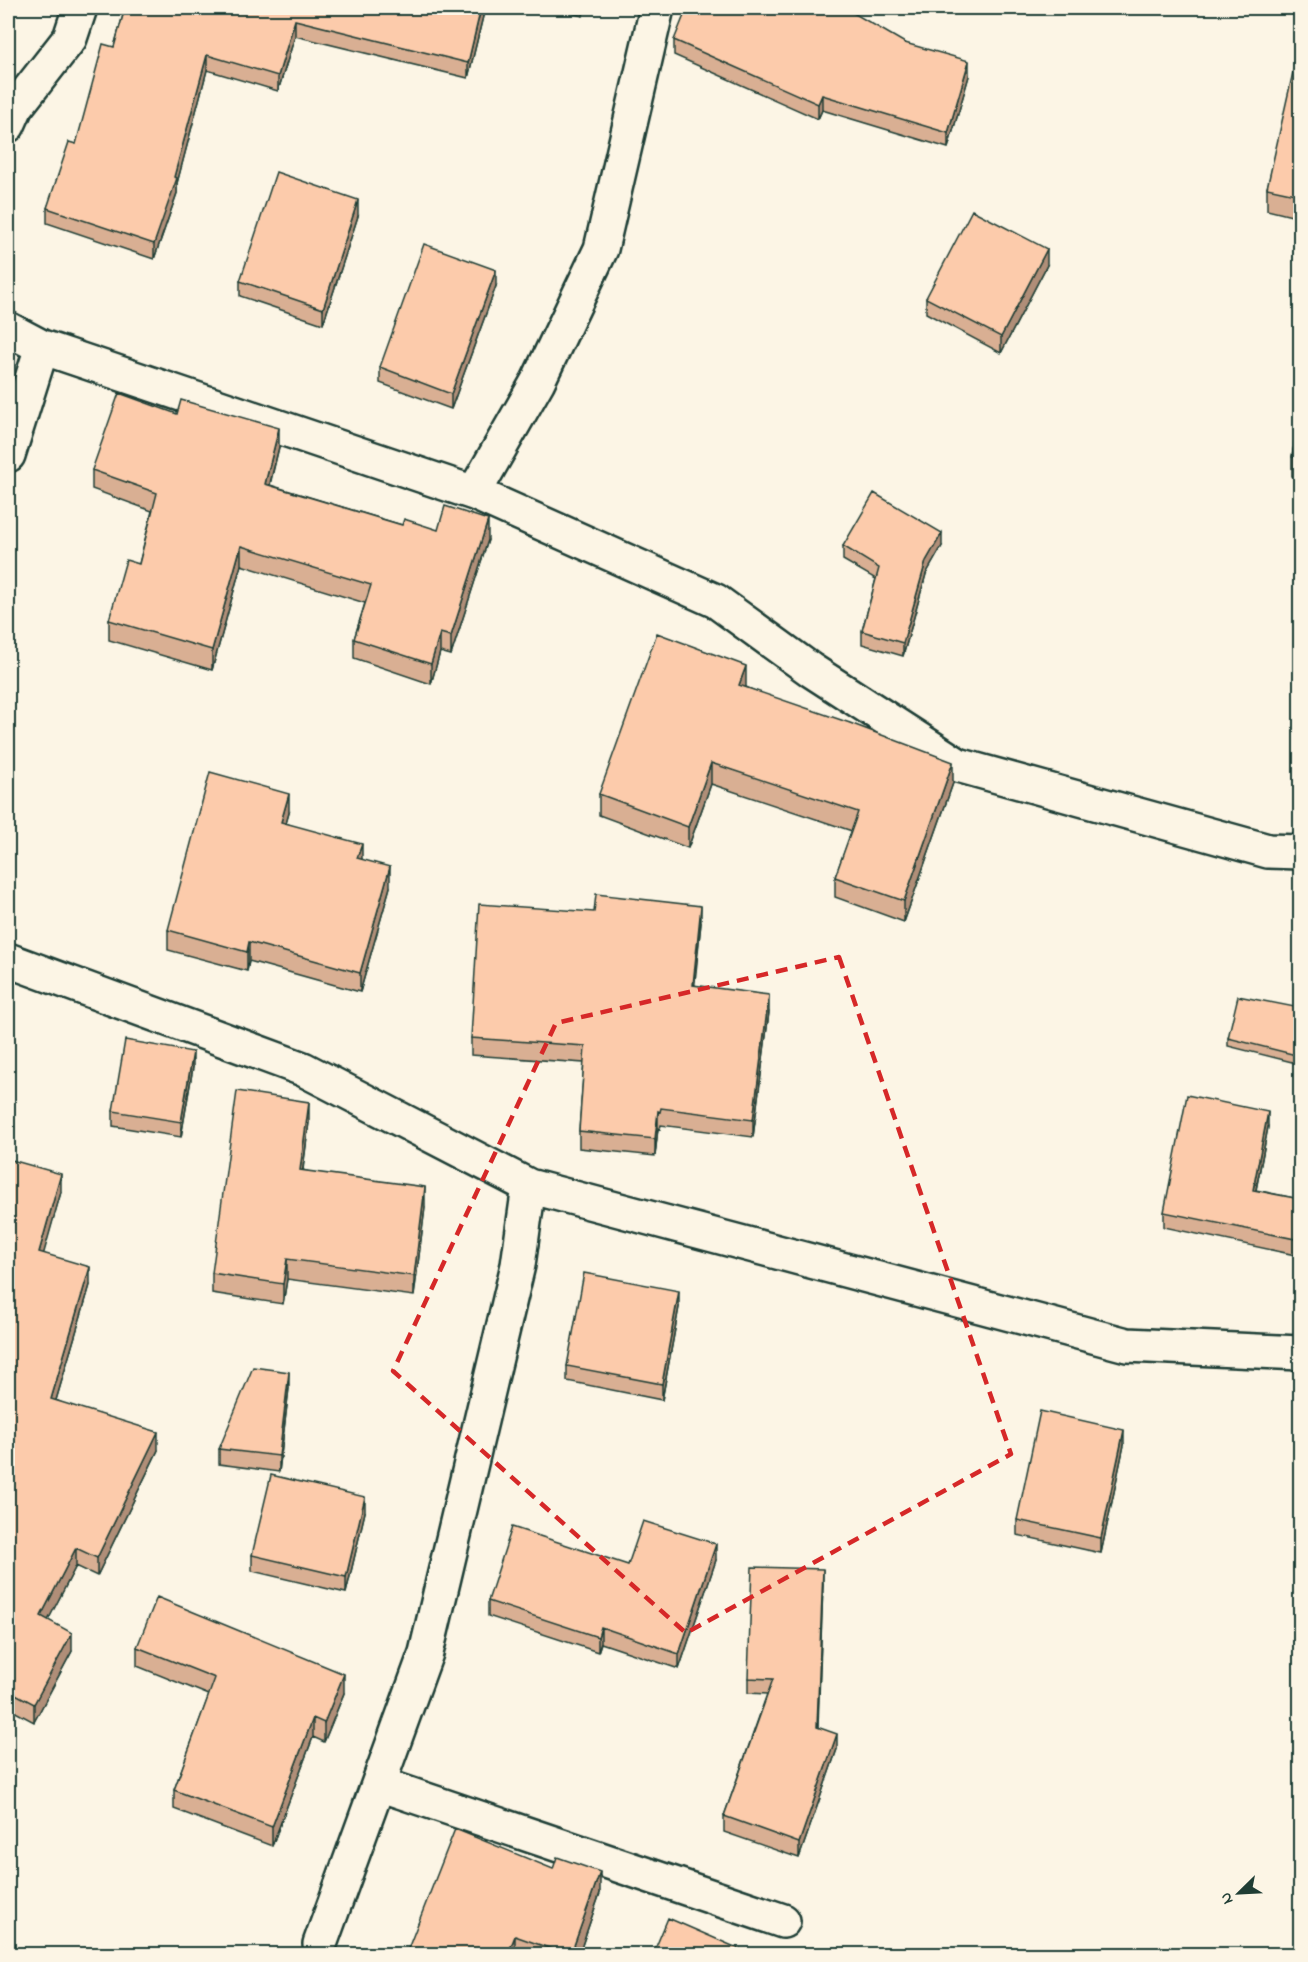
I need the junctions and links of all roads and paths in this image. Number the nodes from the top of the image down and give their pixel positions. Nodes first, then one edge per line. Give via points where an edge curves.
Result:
1 (80, 8) edge
2 (657, 8) edge
3 (8, 125) edge
4 (8, 328) edge
5 (42, 347) junction
6 (8, 454) edge
7 (474, 494) junction
8 (1300, 852) edge
9 (8, 960) edge
10 (529, 1186) junction
11 (1300, 1353) edge
12 (379, 1784) junction
13 (783, 1921) dead end
14 (320, 1944) dead end

1 - 3 street via 70,38 16,107
2 - 7 street via 601,249 538,381
4 - 5 street
5 - 6 street
5 - 7 street
7 - 8 street via 716,601 811,670 958,765 1268,851
9 - 10 street via 303,1069
10 - 11 street via 1127,1345
10 - 12 street via 518,1265 457,1530 426,1653
12 - 13 street
12 - 14 street

